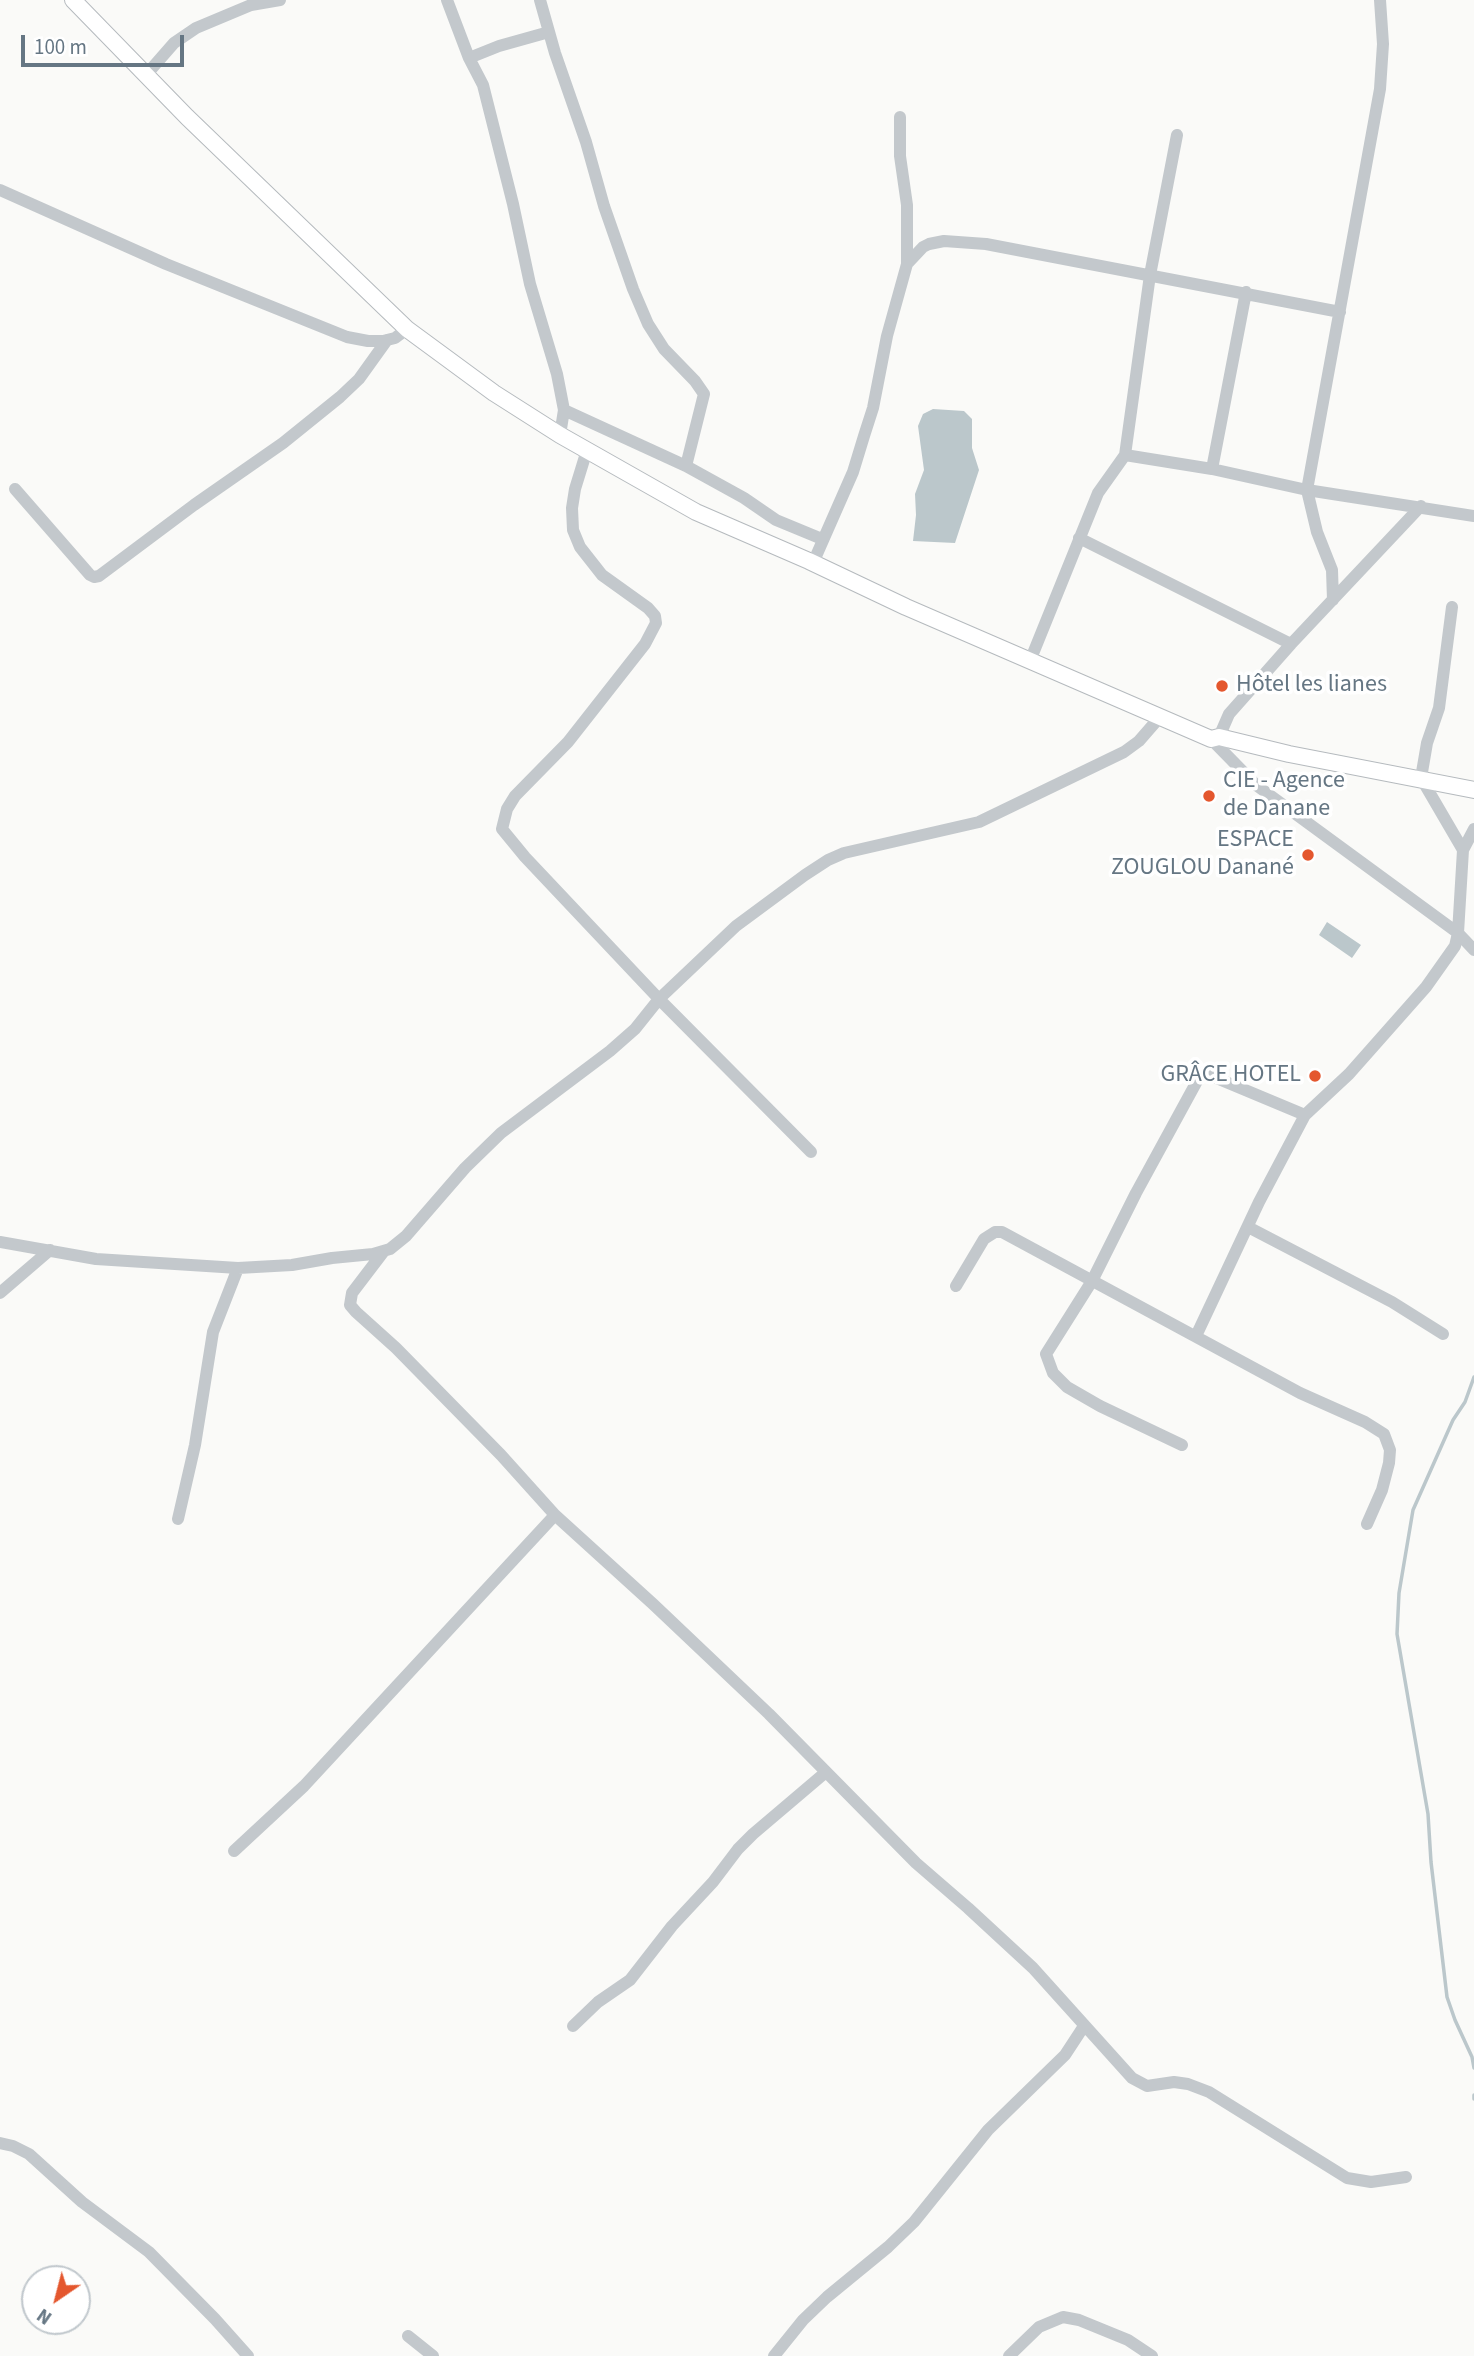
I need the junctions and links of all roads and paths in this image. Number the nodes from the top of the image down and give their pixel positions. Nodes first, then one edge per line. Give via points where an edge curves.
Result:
1 (73, 0) edge
2 (281, 0) edge
3 (447, 0) edge
4 (540, 0) edge
5 (1380, 0) edge
6 (549, 32) junction
7 (469, 58) junction
8 (146, 75) junction
9 (900, 117) dead end
10 (1177, 135) dead end
11 (0, 190) edge
12 (907, 264) junction
13 (1150, 275) junction
14 (1246, 292) junction
15 (1340, 312) junction
16 (407, 329) junction
17 (387, 340) junction
18 (564, 410) junction
19 (560, 435) junction
20 (587, 450) junction
21 (1125, 455) junction
22 (686, 466) junction
23 (1212, 469) junction
24 (15, 489) dead end
25 (1307, 490) junction
26 (1421, 506) junction
27 (1474, 516) edge
28 (1079, 538) junction
29 (822, 539) junction
30 (813, 563) junction
31 (1333, 600) junction
32 (1452, 607) dead end
33 (1291, 644) junction
34 (1030, 661) junction
35 (1159, 718) junction
36 (1215, 738) junction
37 (1421, 778) junction
38 (1474, 789) edge
39 (1474, 829) edge
40 (1463, 850) junction
41 (1458, 933) junction
42 (1474, 950) edge
43 (659, 999) junction
44 (1305, 1115) junction
45 (811, 1152) dead end
46 (1248, 1227) junction
47 (0, 1242) edge
48 (50, 1250) junction
49 (384, 1251) junction
50 (239, 1268) junction
51 (1091, 1281) junction
52 (956, 1286) dead end
53 (0, 1293) edge
54 (1443, 1334) dead end
55 (1196, 1336) junction
56 (1182, 1445) dead end
57 (555, 1515) junction
58 (178, 1519) dead end
59 (1367, 1524) dead end
60 (826, 1772) junction
61 (234, 1851) dead end
62 (573, 2026) dead end
63 (1084, 2026) junction
64 (0, 2143) edge
65 (1406, 2177) dead end
66 (408, 2336) dead end
67 (248, 2356) edge
68 (433, 2356) edge
69 (774, 2356) edge
70 (1009, 2356) edge
71 (1152, 2356) edge

1 - 8 main road
2 - 8 street via 251,5 197,28 174,43
3 - 7 street
4 - 6 street
5 - 15 street via 1380,89
6 - 7 street
6 - 22 street via 604,206 648,324 704,394
7 - 18 street via 483,85
8 - 16 main road
9 - 12 street
10 - 13 street
11 - 17 street via 347,337
12 - 13 street via 929,244 952,242 986,244
12 - 29 street via 873,408 853,472
13 - 14 street
13 - 21 street
14 - 15 street
14 - 23 street
15 - 25 street
16 - 17 street
16 - 19 main road
17 - 24 street via 340,397 99,576 90,575
18 - 19 street
18 - 22 street
19 - 20 main road
20 - 30 main road via 696,512
20 - 43 street via 575,489 573,530 580,547 603,575 655,616 655,629 568,742 515,796 502,829
21 - 23 street
21 - 28 street via 1102,486
22 - 29 street via 776,520
23 - 25 street
25 - 26 street
25 - 31 street via 1332,570
26 - 27 street
26 - 31 street
28 - 33 street
28 - 34 street
29 - 30 street
30 - 34 main road
31 - 33 street
32 - 37 street via 1439,708
33 - 36 street via 1229,714
34 - 35 main road
35 - 36 main road
35 - 43 street via 1124,752 979,822 828,860 736,926
36 - 37 main road
36 - 41 street via 1256,785
37 - 38 main road
37 - 40 street
39 - 40 street
40 - 41 street
41 - 42 street
41 - 44 street via 1450,955 1426,987 1349,1074
43 - 45 street
43 - 49 street via 618,1044 502,1133 406,1236
44 - 46 street
44 - 51 street via 1202,1072
46 - 54 street
46 - 55 street
47 - 48 street
48 - 50 street via 96,1259
48 - 53 street
49 - 50 street
49 - 57 street via 352,1293 350,1304 502,1455
50 - 58 street via 213,1332
51 - 52 street via 995,1232 984,1239
51 - 55 street
51 - 56 street via 1046,1354 1053,1373 1100,1406
55 - 59 street via 1384,1434 1391,1450 1390,1463
57 - 60 street
57 - 61 street via 304,1786
60 - 62 street via 746,1842 630,1980
60 - 63 street via 916,1863 1033,1968
63 - 65 street via 1141,2084 1174,2082 1209,2092 1347,2178 1371,2182
63 - 69 street via 1065,2055 988,2130 914,2222 827,2297
64 - 67 street via 29,2154 82,2202 149,2252
66 - 68 street
70 - 71 street via 1039,2327 1063,2317 1128,2340

